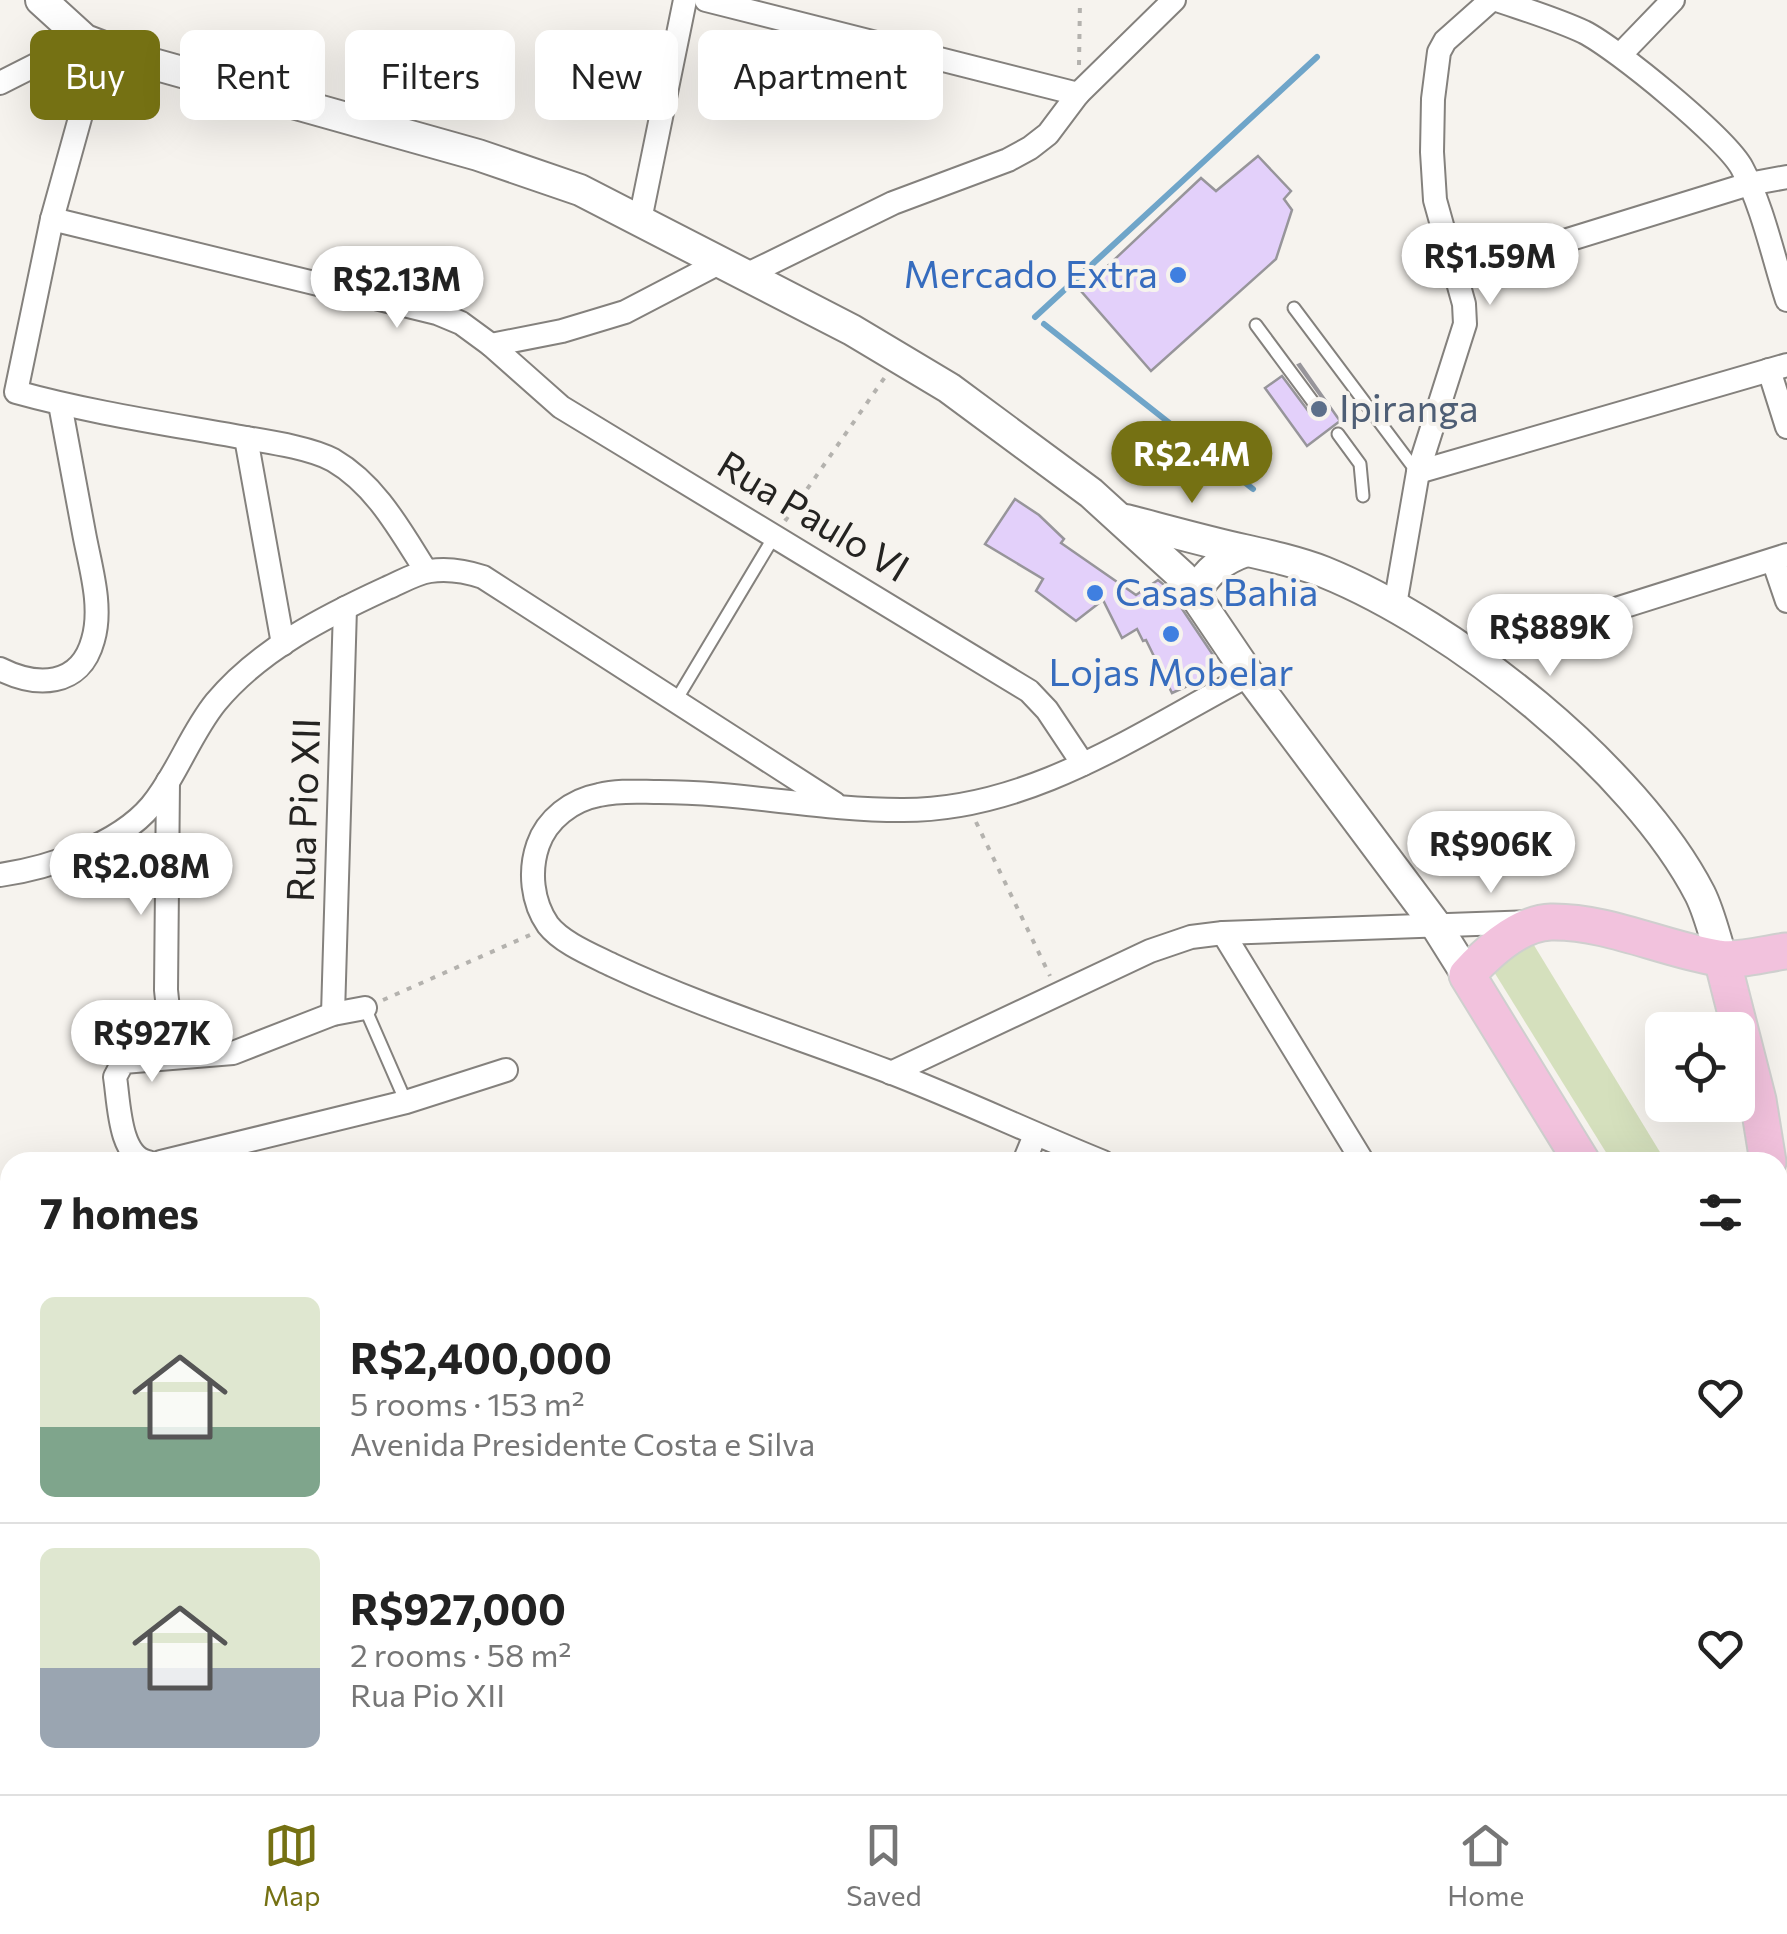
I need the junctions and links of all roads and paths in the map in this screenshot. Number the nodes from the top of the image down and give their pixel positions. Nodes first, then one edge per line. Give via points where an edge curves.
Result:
1 (40, 0) edge
2 (685, 0) edge
3 (706, 0) edge
4 (1080, 0) edge
5 (1174, 0) edge
6 (1494, 0) edge
7 (1673, 0) edge
8 (77, 30) edge
9 (1620, 56) junction
10 (160, 66) edge
11 (30, 70) edge
12 (0, 83) edge
13 (1078, 94) junction
14 (75, 120) edge
15 (1787, 177) edge
16 (1750, 184) junction
17 (52, 218) junction
18 (640, 220) junction
19 (733, 269) junction
20 (1456, 278) junction
21 (1787, 300) edge
22 (1294, 308) dead end
23 (1256, 325) dead end
24 (491, 345) junction
25 (900, 356) junction
26 (1778, 367) edge
27 (60, 404) junction
28 (1318, 410) dead end
29 (1787, 428) edge
30 (1338, 434) dead end
31 (246, 438) junction
32 (1418, 472) junction
33 (1363, 496) dead end
34 (1122, 519) junction
35 (775, 535) junction
36 (1246, 551) junction
37 (1780, 558) edge
38 (426, 571) junction
39 (1196, 592) junction
40 (1787, 601) edge
41 (1395, 605) junction
42 (345, 608) junction
43 (284, 644) junction
44 (1470, 655) junction
45 (0, 669) edge
46 (1249, 675) junction
47 (675, 702) junction
48 (1083, 764) junction
49 (168, 777) junction
50 (967, 805) junction
51 (841, 808) junction
52 (0, 874) edge
53 (1548, 922) junction
54 (1435, 924) junction
55 (549, 926) junction
56 (1224, 933) junction
57 (1787, 951) edge
58 (1722, 959) junction
59 (1467, 975) junction
60 (1059, 993) junction
61 (365, 1008) junction
62 (334, 1014) junction
63 (173, 1056) junction
64 (506, 1070) dead end
65 (891, 1073) junction
66 (406, 1102) junction
67 (1034, 1134) junction
68 (130, 1152) edge
69 (203, 1152) edge
70 (1028, 1152) edge
71 (1078, 1152) edge
72 (1357, 1152) edge
73 (1576, 1152) edge
74 (1766, 1152) edge

1 - 8 street
2 - 18 street
3 - 13 street
4 - 13 path
5 - 13 street
6 - 9 street via 1588,34
6 - 20 street via 1439,52 1435,200
7 - 9 street
9 - 16 street via 1724,143
10 - 18 street via 526,169
11 - 12 street
13 - 19 street via 1048,134 1008,160
14 - 17 street
15 - 16 street
16 - 20 street
16 - 21 street
17 - 24 street, Rua Paulo VI via 436,313
17 - 27 street via 16,392
18 - 19 street
19 - 24 street via 562,332
19 - 25 street
20 - 32 street via 1464,304 1462,342
22 - 32 lane
23 - 28 lane
24 - 35 street, Rua Paulo VI via 562,407
25 - 34 street
25 - 35 path
26 - 29 street
26 - 32 street
27 - 31 street
27 - 45 street via 95,594 94,640 84,660 55,680 23,680
30 - 33 lane via 1360,464
31 - 38 street via 330,458 388,510
31 - 43 street
32 - 41 street
34 - 36 street
34 - 39 street
35 - 47 lane
35 - 48 street, Rua Paulo VI via 1029,691
36 - 39 street via 1212,569
36 - 41 street via 1294,561
37 - 40 street
37 - 44 street
38 - 42 street
38 - 47 street via 483,578
39 - 46 street
41 - 44 street
42 - 43 street
42 - 62 street, Rua Pio XII
43 - 49 street via 216,702
44 - 58 street via 1580,746 1662,832 1701,896
46 - 48 street
46 - 54 street
47 - 51 street
48 - 50 street via 1014,794
49 - 52 street via 150,806 96,846 30,871
49 - 63 street via 166,990
50 - 51 street
50 - 60 path
51 - 55 street via 687,792 590,797 557,816 534,857 532,878
53 - 54 street
53 - 58 main road
53 - 59 main road via 1500,944
54 - 56 street
54 - 59 street
55 - 61 path
55 - 65 street via 587,953 657,986
56 - 60 street via 1150,951
56 - 72 street
57 - 58 main road
58 - 74 main road
59 - 73 main road
60 - 65 street
61 - 62 street
61 - 66 lane
62 - 63 street via 232,1053
63 - 68 street via 116,1068
64 - 66 street
65 - 67 street
66 - 69 street
67 - 70 street
67 - 71 street

